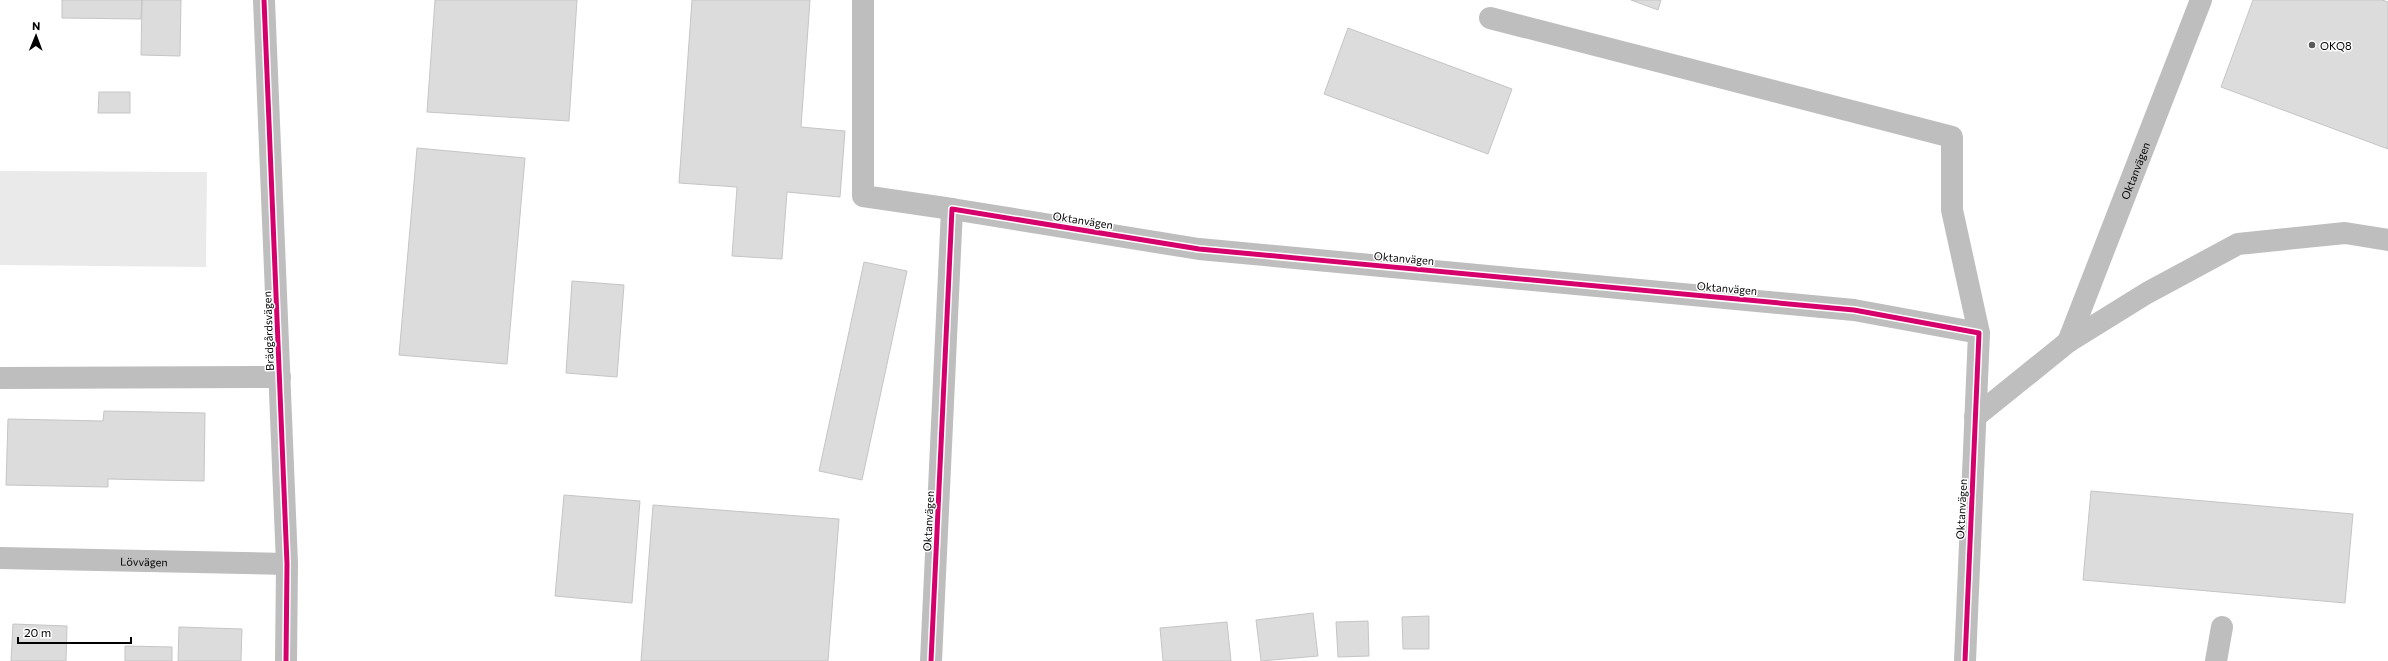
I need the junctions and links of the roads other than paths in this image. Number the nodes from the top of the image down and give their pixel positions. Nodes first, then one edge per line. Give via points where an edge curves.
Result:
1 (264, 0) edge
2 (863, 0) edge
3 (2201, 0) edge
4 (1490, 18) dead end
5 (952, 209) junction
6 (2388, 240) edge
7 (1979, 333) junction
8 (2068, 342) junction
9 (280, 377) junction
10 (0, 378) edge
11 (1975, 417) junction
12 (0, 558) edge
13 (287, 564) junction
14 (2222, 627) dead end
15 (286, 661) edge
16 (931, 661) edge
17 (1965, 661) edge
18 (2216, 661) edge

1 - 9 street, Brädgårdsvägen
2 - 5 street via 863,196
3 - 8 street, Oktanvägen
4 - 7 street via 1952,137 1952,210
5 - 7 street, Oktanvägen via 1199,249 1854,310
5 - 16 street, Oktanvägen
6 - 8 street, Oktanvägen via 2345,233 2238,244 2147,294
7 - 11 street, Oktanvägen
8 - 11 street, Oktanvägen
9 - 10 street
9 - 13 street, Brädgårdsvägen
11 - 17 street, Oktanvägen
12 - 13 street, Lövvägen
13 - 15 street, Brädgårdsvägen
14 - 18 street

